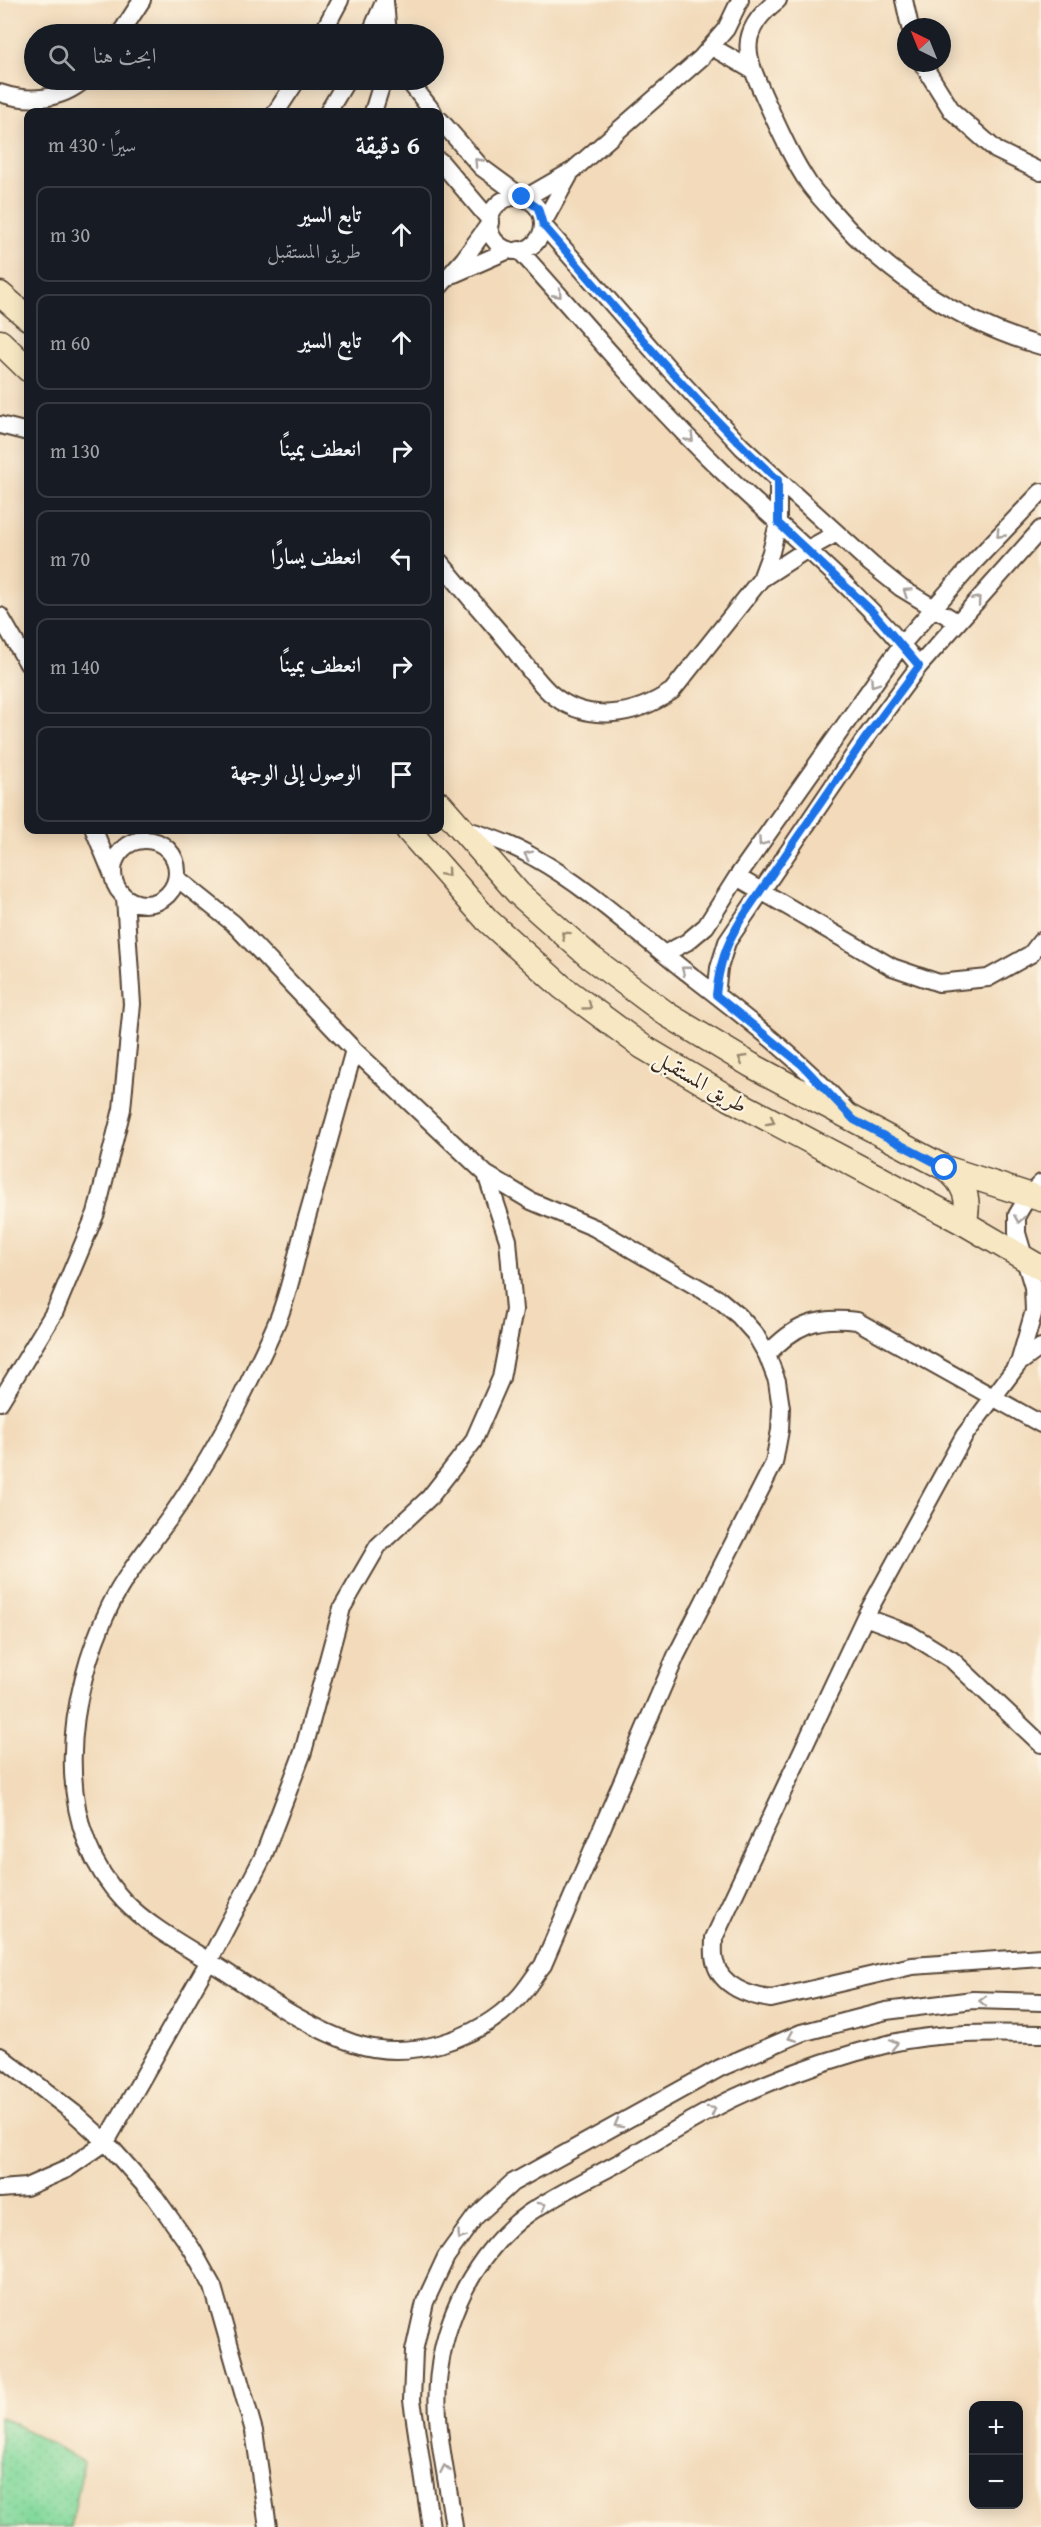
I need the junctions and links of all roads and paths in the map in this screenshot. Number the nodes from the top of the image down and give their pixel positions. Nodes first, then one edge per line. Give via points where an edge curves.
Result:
1 (142, 0) edge
2 (340, 0) edge
3 (385, 0) edge
4 (740, 0) edge
5 (778, 0) edge
6 (904, 0) edge
7 (908, 18) edge
8 (126, 24) edge
9 (327, 24) edge
10 (374, 24) edge
11 (387, 24) edge
12 (712, 47) junction
13 (752, 70) junction
14 (928, 72) edge
15 (68, 90) edge
16 (290, 90) edge
17 (341, 90) edge
18 (380, 90) edge
19 (416, 90) edge
20 (0, 93) edge
21 (279, 108) edge
22 (330, 108) edge
23 (374, 108) edge
24 (430, 108) edge
25 (444, 125) edge
26 (444, 166) edge
27 (572, 171) junction
28 (1041, 172) edge
29 (524, 198) junction
30 (490, 221) junction
31 (543, 224) junction
32 (514, 250) junction
33 (445, 281) edge
34 (0, 294) edge
35 (24, 315) edge
36 (0, 342) edge
37 (1041, 346) edge
38 (24, 365) edge
39 (0, 425) edge
40 (24, 431) edge
41 (778, 480) junction
42 (1041, 492) edge
43 (778, 523) junction
44 (1041, 529) edge
45 (837, 533) junction
46 (806, 550) junction
47 (444, 567) edge
48 (760, 579) junction
49 (933, 609) junction
50 (0, 616) edge
51 (957, 622) junction
52 (902, 644) junction
53 (24, 657) edge
54 (919, 666) junction
55 (444, 809) edge
56 (461, 828) junction
57 (96, 834) edge
58 (157, 834) edge
59 (412, 834) edge
60 (166, 848) junction
61 (737, 877) junction
62 (177, 878) junction
63 (114, 880) junction
64 (760, 891) junction
65 (125, 898) junction
66 (1041, 941) edge
67 (664, 954) junction
68 (716, 995) junction
69 (354, 1050) junction
70 (854, 1120) junction
71 (945, 1168) junction
72 (486, 1174) junction
73 (1037, 1192) edge
74 (964, 1223) junction
75 (1034, 1264) edge
76 (1041, 1347) edge
77 (767, 1355) junction
78 (1019, 1363) junction
79 (993, 1397) junction
80 (0, 1402) edge
81 (1041, 1424) edge
82 (865, 1617) junction
83 (1041, 1744) edge
84 (1041, 1957) edge
85 (209, 1961) junction
86 (1041, 2002) edge
87 (1041, 2034) edge
88 (0, 2055) edge
89 (106, 2142) junction
90 (0, 2189) edge
91 (268, 2527) edge
92 (431, 2527) edge
93 (454, 2527) edge

1 - 8 street
2 - 9 street
3 - 10 street
3 - 11 street
4 - 12 street
5 - 13 street via 756,21 750,36 747,51
6 - 7 street
12 - 13 street
12 - 27 street
13 - 37 street via 782,137 810,186 853,236 904,279 960,314
14 - 28 street via 952,111 996,150
15 - 20 street via 43,99
16 - 21 street
17 - 22 street
18 - 23 street
19 - 24 street
29 -> 25 street via 481,167
26 - 30 street
27 - 29 street
27 - 31 street
29 - 30 street via 497,204
29 - 31 street via 538,208
30 - 32 street via 495,240
30 - 33 street
31 - 32 street via 533,245
31 - 41 street via 688,389
32 - 33 street
32 -> 43 street via 720,469
34 - 35 main road
36 - 38 main road
39 - 40 street
41 - 43 street
41 - 45 street
42 -> 49 street
43 - 46 street
43 - 48 street
51 -> 44 street
45 - 46 street
49 -> 45 street via 871,564
46 - 48 street
46 - 52 street
47 - 48 street via 550,692 579,709 611,714 633,712 672,691
49 - 51 street
49 - 52 street
50 - 53 street
51 - 54 street
52 - 54 street
52 -> 61 street
54 - 64 street
55 - 56 main road, طريق المستقبل
67 -> 56 street via 575,884 535,858
70 -> 56 main road, طريق المستقبل via 668,1015 599,964 518,893
57 - 63 street
58 - 60 street
59 -> 74 main road, طريق المستقبل via 487,920 562,987 644,1047 729,1098
60 - 62 street via 177,867
60 - 63 street via 148,841 129,845 116,860
61 - 64 street
61 - 67 street via 706,926
62 - 65 street via 166,897 156,902 135,903
62 - 69 street via 233,923
63 - 65 street
64 - 66 street via 892,967 939,983 988,978 1031,954
64 - 68 street via 727,942
65 - 80 street via 132,1004 122,1110 96,1213 55,1311
68 -> 67 street
68 - 70 street via 802,1065
69 - 72 street
69 - 85 street via 280,1315 235,1410 178,1506 112,1602 92,1646 79,1693 75,1790 82,1831 99,1869 125,1902
70 - 71 main road, طريق المستقبل
71 - 73 main road, طريق المستقبل
71 - 74 main road via 965,1192 968,1211
72 - 77 street via 531,1201 595,1228 720,1300 755,1334
72 - 85 street via 508,1240 514,1310 501,1378 473,1442 430,1497 378,1546 342,1608 303,1752 276,1827
73 -> 75 street via 1017,1215 1017,1233
74 - 75 main road, طريق المستقبل
75 - 78 street via 1034,1311
76 - 78 street
77 - 79 street via 781,1340 807,1324 837,1318 857,1321
77 - 85 street via 777,1381 781,1408 774,1463 676,1656 543,1965 518,1998 485,2025 447,2042 406,2050 364,2047 325,2033
78 - 79 street
79 - 81 street
79 - 82 street via 964,1436
82 - 83 street via 910,1634 952,1660
82 - 84 street via 714,1938 715,1963 738,1990 771,1999 912,1966
85 - 89 street
86 -> 92 street via 973,2000 886,2010 801,2033 720,2068 512,2183 475,2217 446,2257 425,2302 414,2350 412,2400
93 -> 87 street via 438,2435 436,2393 442,2352 454,2313 473,2276 498,2242 528,2214 733,2098 812,2065 895,2043 980,2032
88 - 89 street
89 - 90 street via 57,2174 26,2187
89 - 91 street via 155,2197 213,2287 254,2431

